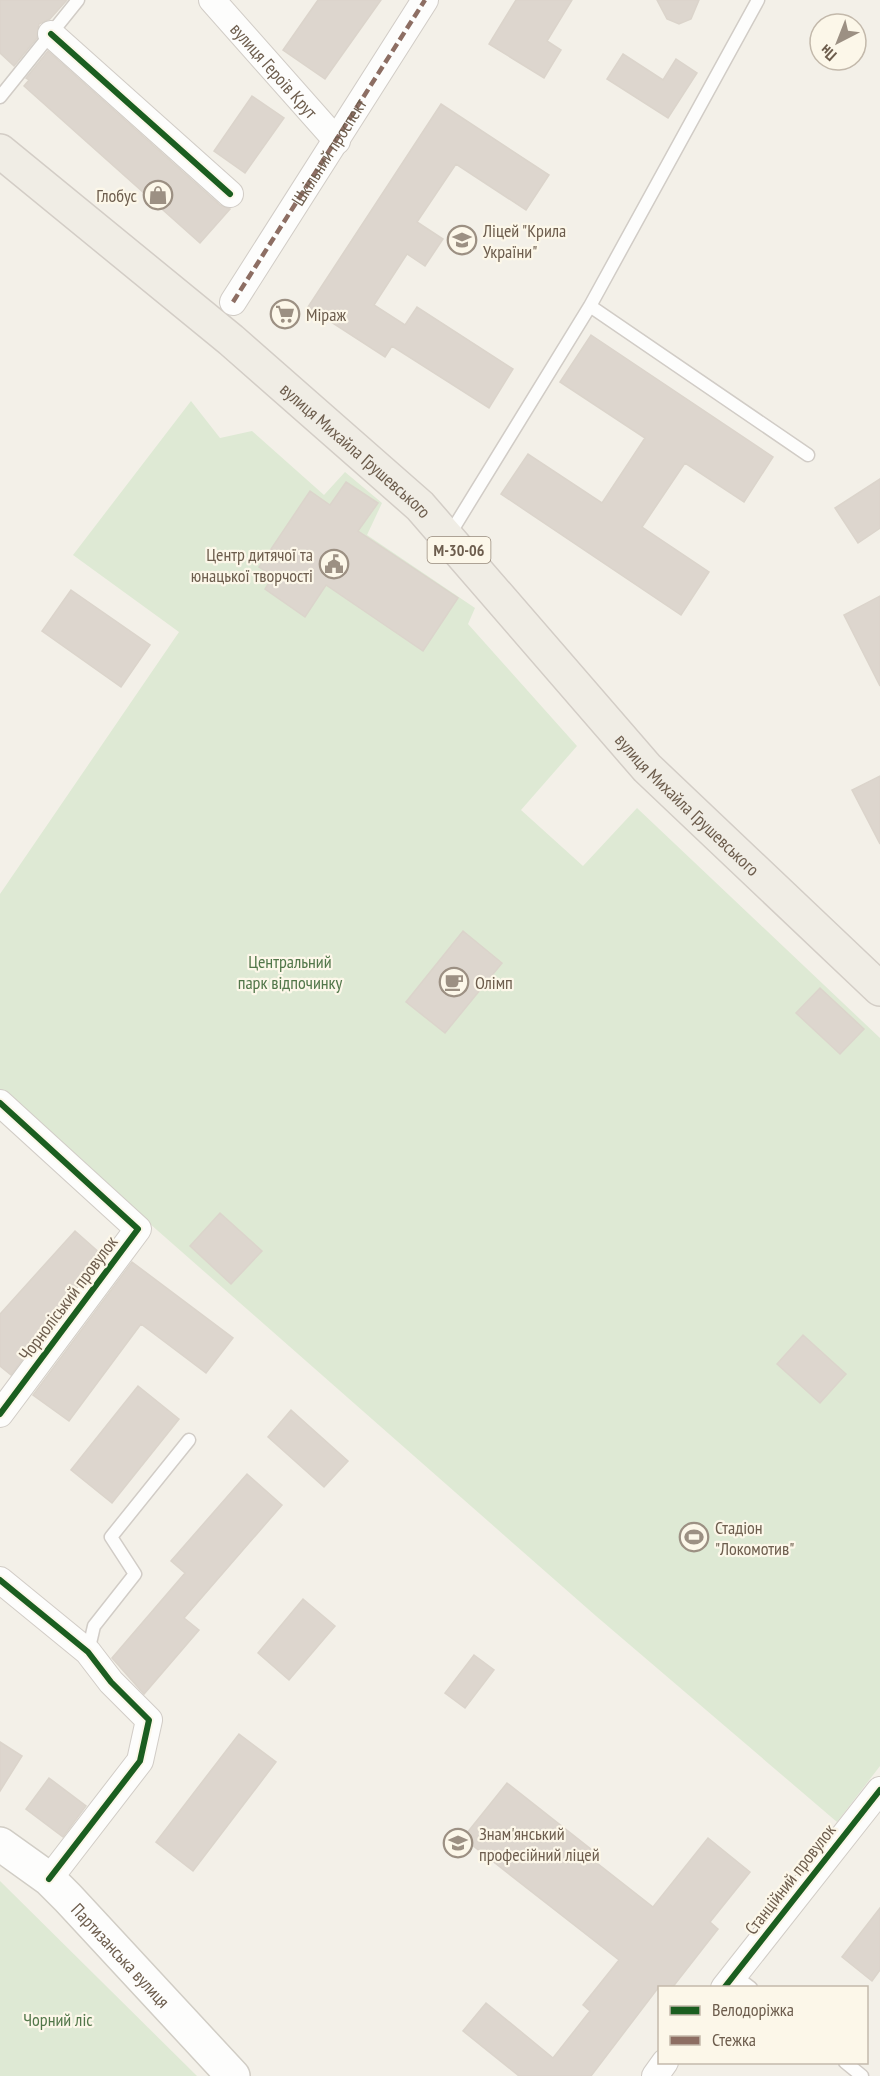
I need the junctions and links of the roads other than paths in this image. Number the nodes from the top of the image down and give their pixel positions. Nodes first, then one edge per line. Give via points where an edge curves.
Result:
1 (78, 0) edge
2 (212, 0) edge
3 (425, 0) edge
4 (758, 0) edge
5 (51, 34) junction
6 (0, 97) edge
7 (337, 141) junction
8 (0, 151) edge
9 (230, 194) dead end
10 (233, 302) dead end
11 (590, 306) junction
12 (808, 455) dead end
13 (448, 537) junction
14 (880, 989) edge
15 (0, 1103) edge
16 (0, 1414) edge
17 (189, 1440) dead end
18 (0, 1580) edge
19 (88, 1652) junction
20 (880, 1790) edge
21 (0, 1844) edge
22 (49, 1879) junction
23 (736, 1983) edge
24 (847, 2064) edge
25 (233, 2076) edge
26 (862, 2076) edge

1 - 5 lane
2 - 7 street, вулиця Героїв Крут
3 - 7 street, Шкільний проспект
4 - 11 lane
5 - 6 lane
5 - 9 street
7 - 10 street, Шкільний проспект
8 - 13 main road, вулиця Михайла Грушевського / М-30-06 via 231,340 385,474
11 - 12 lane
11 - 13 lane
13 - 14 main road, вулиця Михайла Грушевського / М-30-06 via 647,768
15 - 16 street, Чорноліський провулок via 138,1229
17 - 19 lane via 111,1537 135,1574 94,1626
18 - 19 street
19 - 22 street via 149,1720 140,1761
20 - 23 street, Станційний провулок
21 - 22 street, Партизанська вулиця
22 - 25 street, Партизанська вулиця
24 - 26 lane

